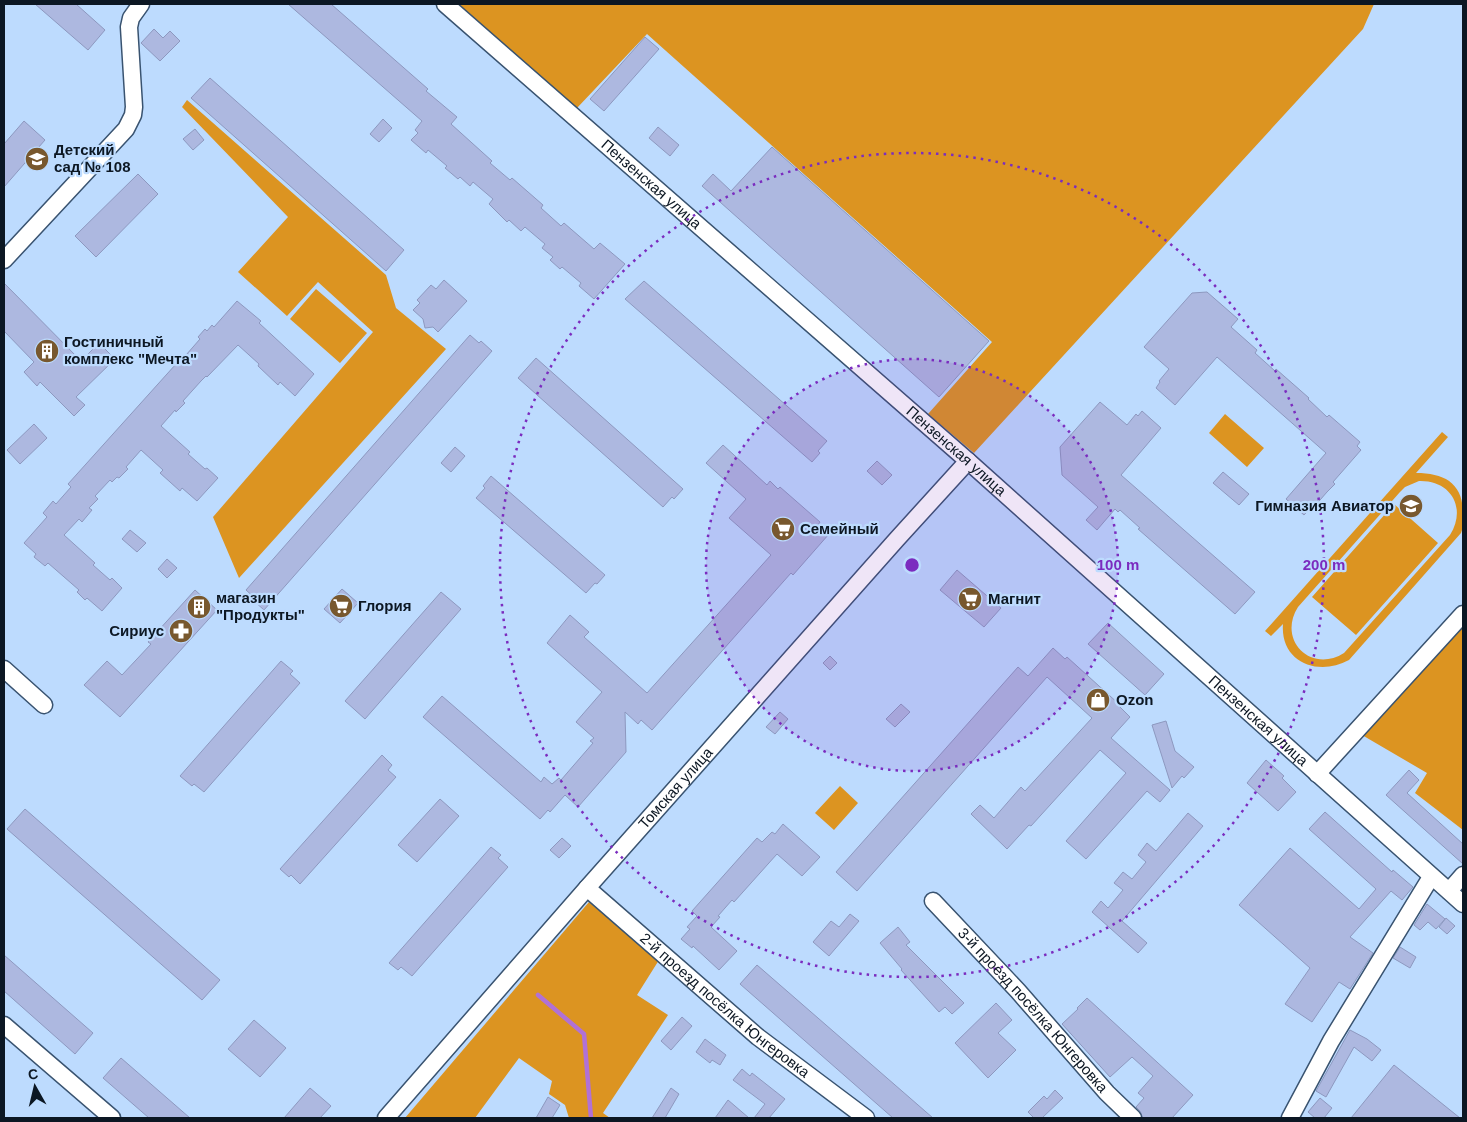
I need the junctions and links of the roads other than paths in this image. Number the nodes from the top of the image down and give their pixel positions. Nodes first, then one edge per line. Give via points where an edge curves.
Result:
1 (141, 4) edge
2 (445, 4) edge
3 (4, 260) edge
4 (968, 461) junction
5 (1463, 614) edge
6 (4, 669) edge
7 (44, 705) dead end
8 (1317, 774) junction
9 (1463, 875) edge
10 (1431, 877) junction
11 (587, 888) junction
12 (1449, 892) junction
13 (933, 902) dead end
14 (1463, 904) edge
15 (4, 1025) edge
16 (112, 1118) edge
17 (386, 1118) edge
18 (866, 1118) edge
19 (1133, 1118) edge
20 (1290, 1118) edge

1 - 3 street via 129,27 134,107 126,129
2 - 4 street, Пензенская улица
4 - 8 street, Пензенская улица
4 - 11 street, Томская улица
5 - 8 street
6 - 7 street
8 - 10 street, Пензенская улица
9 - 12 street
10 - 12 street, Пензенская улица
10 - 20 street via 1331,1041
11 - 17 street, Томская улица
11 - 18 street, 2-й проезд посёлка Юнгеровка via 758,1037
12 - 14 street, Пензенская улица
13 - 19 street, 3-й проезд посёлка Юнгеровка
15 - 16 street

